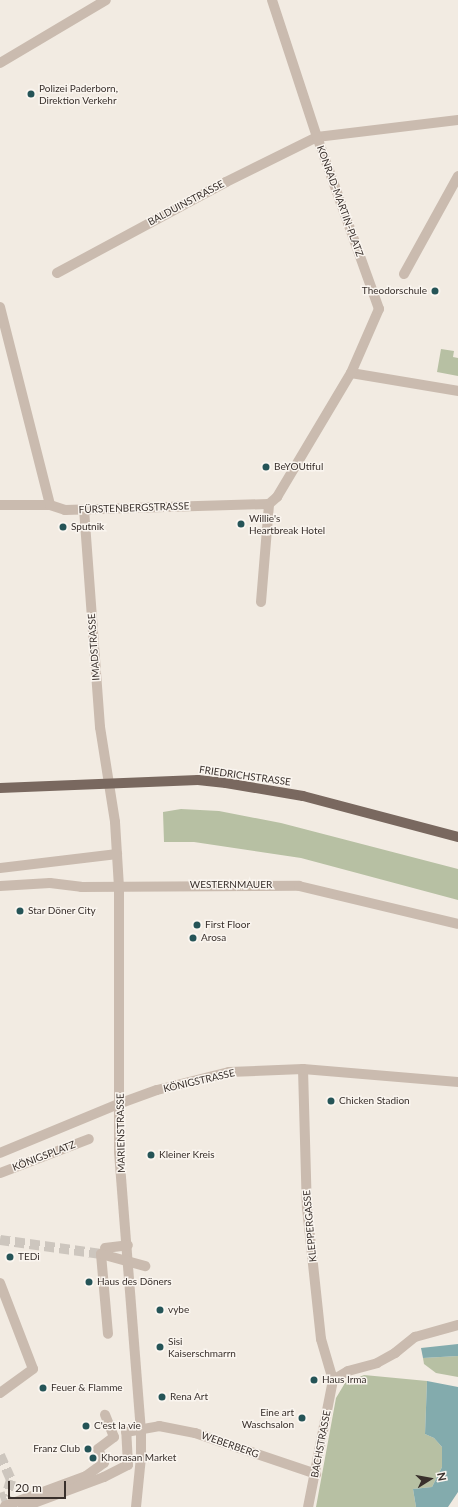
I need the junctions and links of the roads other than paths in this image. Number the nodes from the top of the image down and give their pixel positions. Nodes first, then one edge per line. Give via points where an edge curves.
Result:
1 (106, 0) edge
2 (272, 0) edge
3 (0, 63) edge
4 (458, 120) edge
5 (317, 137) junction
6 (458, 176) edge
7 (57, 273) dead end
8 (404, 274) dead end
9 (0, 307) edge
10 (352, 373) junction
11 (458, 391) edge
12 (269, 504) junction
13 (0, 505) edge
14 (50, 505) junction
15 (84, 509) junction
16 (261, 602) dead end
17 (110, 783) junction
18 (0, 788) edge
19 (458, 837) edge
20 (117, 854) junction
21 (0, 868) edge
22 (0, 886) edge
23 (119, 887) junction
24 (458, 924) edge
25 (303, 1069) junction
26 (458, 1082) edge
27 (121, 1103) junction
28 (89, 1139) dead end
29 (0, 1154) edge
30 (0, 1174) edge
31 (128, 1246) junction
32 (103, 1251) junction
33 (145, 1266) dead end
34 (0, 1283) edge
35 (10, 1308) junction
36 (0, 1313) edge
37 (458, 1324) edge
38 (108, 1334) dead end
39 (333, 1380) junction
40 (0, 1393) edge
41 (105, 1415) dead end
42 (141, 1428) junction
43 (316, 1474) junction
44 (5, 1506) edge
45 (23, 1507) edge
46 (136, 1507) edge
47 (308, 1507) edge

1 - 3 street
2 - 5 street
4 - 5 street, KONRAD-MARTIN-PLATZ
5 - 7 street, BALDUINSTRASSE via 226,182
5 - 10 street, KONRAD-MARTIN-PLATZ via 379,309
6 - 8 street
9 - 14 street
10 - 11 street
10 - 12 street via 277,497
12 - 15 street, FÜRSTENBERGSTRASSE
12 - 16 street
13 - 14 street, FÜRSTENBERGSTRASSE
14 - 15 street, FÜRSTENBERGSTRASSE via 65,510
15 - 17 street, IMADSTRASSE via 100,726
17 - 18 main road, FRIEDRICHSTRASSE
17 - 19 main road, FRIEDRICHSTRASSE via 198,780 262,788 303,796
17 - 20 street, MARIENSTRASSE
20 - 21 street
20 - 23 street, MARIENSTRASSE
22 - 23 street, WESTERNMAUER via 50,883 81,888
23 - 24 street, WESTERNMAUER via 299,886
23 - 27 street, MARIENSTRASSE
25 - 26 street, KÖNIGSTRASSE
25 - 27 street, KÖNIGSTRASSE via 229,1072 157,1090
25 - 39 street, KLEPPERGASSE via 307,1208 321,1339
27 - 29 street, KÖNIGSTRASSE
27 - 31 street, MARIENSTRASSE via 119,1152
28 - 30 street, KÖNIGSPLATZ
31 - 32 street
31 - 42 street, MARIENSTRASSE
32 - 33 street, bridge
32 - 38 street
34 - 35 street
35 - 36 street
35 - 40 street via 33,1369
37 - 39 street via 415,1337 383,1359 348,1371
39 - 43 street, BACHSTRASSE
41 - 44 street via 114,1437 98,1449 104,1463 86,1476
42 - 43 street, WEBERBERG via 159,1426 181,1429
42 - 45 street via 126,1432 128,1465 104,1477
42 - 46 street, MARIENSTRASSE
43 - 47 street, BACHSTRASSE

